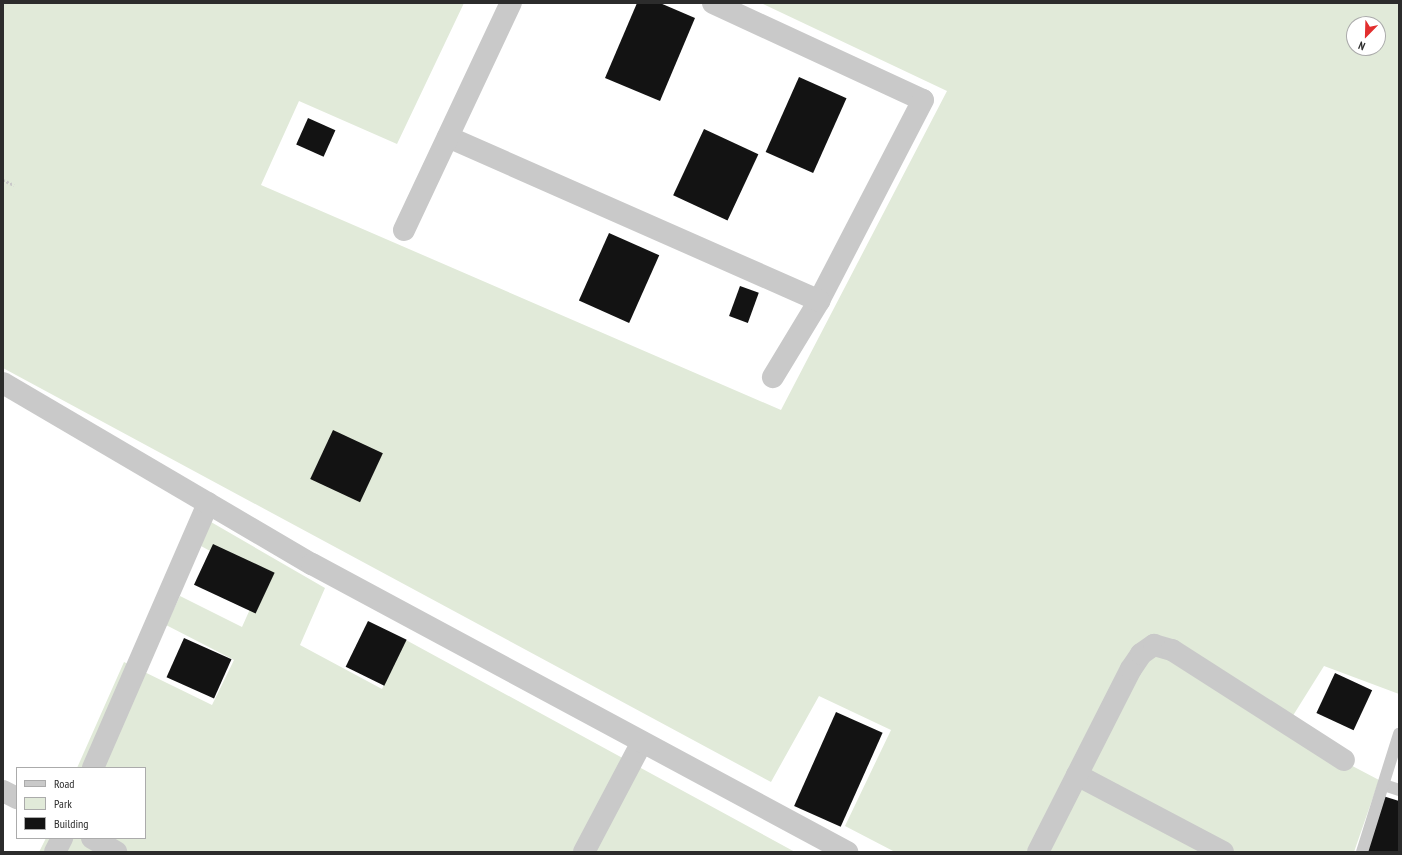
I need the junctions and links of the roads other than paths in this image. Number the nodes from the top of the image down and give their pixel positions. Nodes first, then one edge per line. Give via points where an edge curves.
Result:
1 (511, 3) edge
2 (714, 3) edge
3 (448, 137) junction
4 (404, 230) dead end
5 (819, 301) junction
6 (773, 377) dead end
7 (3, 383) edge
8 (208, 503) junction
9 (1399, 734) edge
10 (642, 742) junction
11 (1344, 760) dead end
12 (93, 767) edge
13 (1077, 776) junction
14 (1384, 785) junction
15 (1399, 790) edge
16 (3, 791) edge
17 (16, 798) edge
18 (62, 839) edge
19 (94, 839) edge
20 (55, 852) edge
21 (116, 852) edge
22 (584, 852) edge
23 (847, 852) edge
24 (1038, 852) edge
25 (1223, 852) edge
26 (1362, 852) edge

1 - 3 street
2 - 5 street via 923,100
3 - 4 street
3 - 5 street
5 - 6 street
7 - 8 street
8 - 10 street via 312,564
8 - 12 street
9 - 14 lane
10 - 22 street
10 - 23 street
11 - 13 street via 1172,650 1154,645 1141,654 1131,669
13 - 24 street
13 - 25 street
14 - 15 lane
14 - 26 lane
16 - 17 street
18 - 20 street
19 - 21 street

